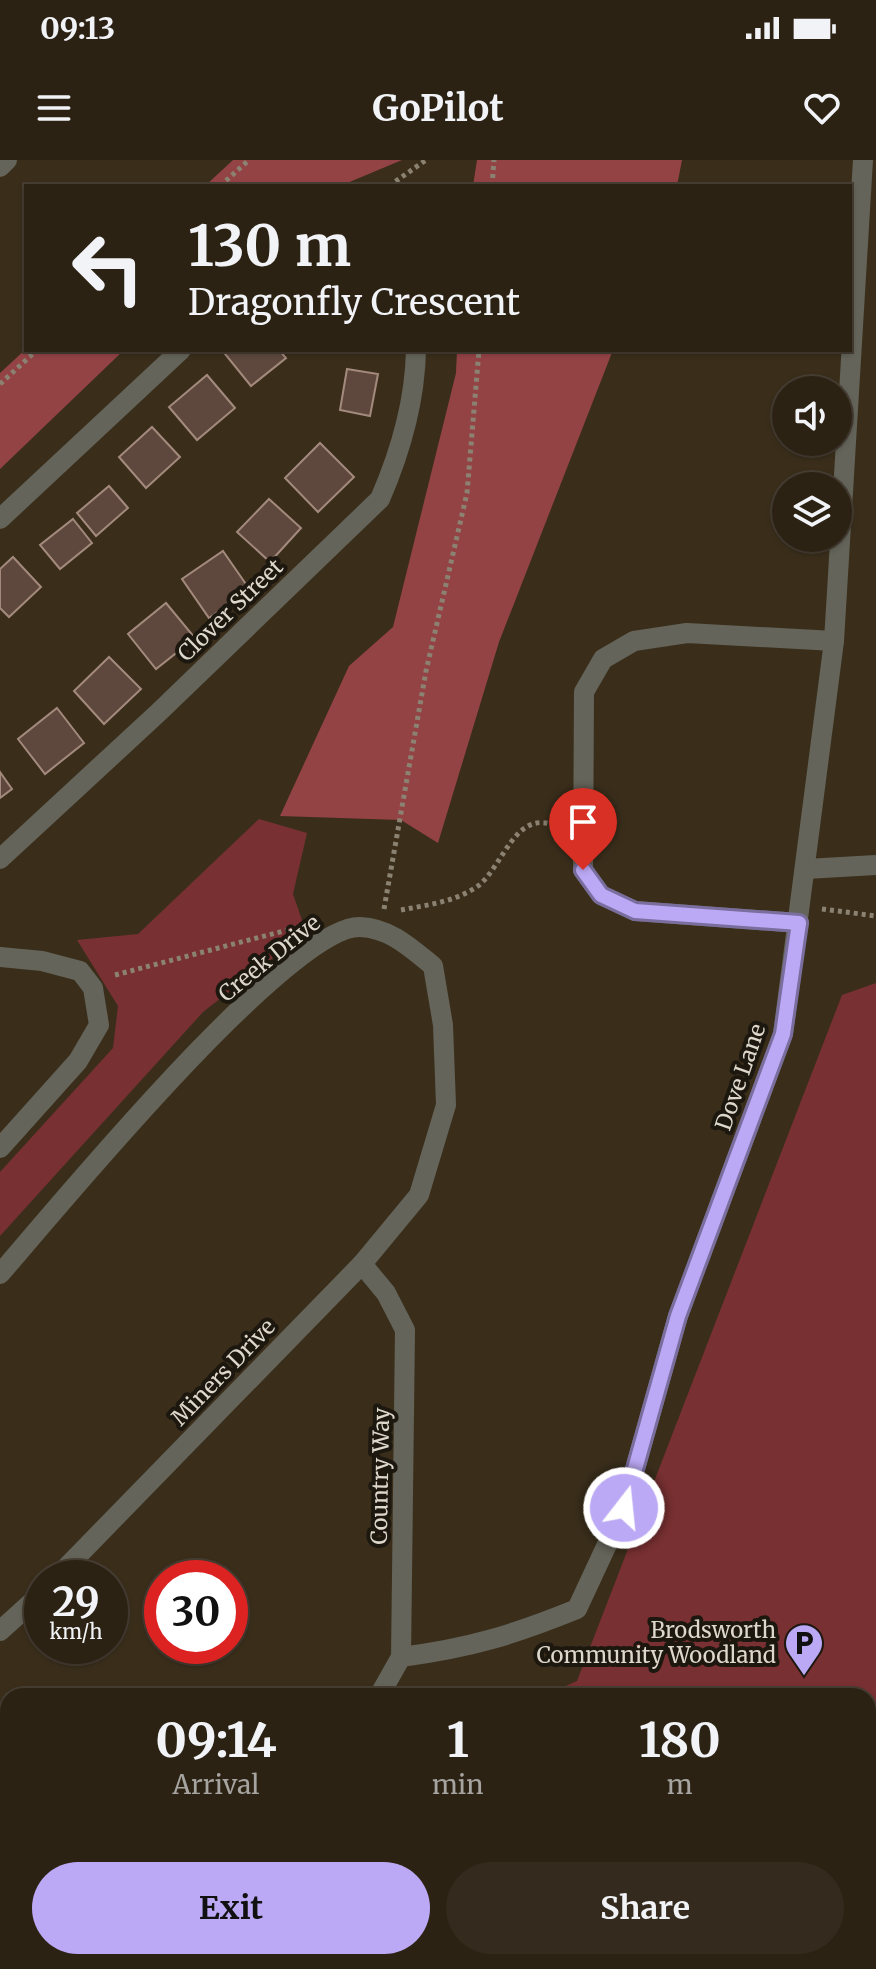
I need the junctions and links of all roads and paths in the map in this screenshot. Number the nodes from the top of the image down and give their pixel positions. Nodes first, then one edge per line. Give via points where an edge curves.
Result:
1 (7, 160) edge
2 (249, 160) edge
3 (426, 160) edge
4 (494, 160) edge
5 (863, 160) edge
6 (0, 167) edge
7 (222, 184) edge
8 (392, 184) edge
9 (492, 184) edge
10 (852, 342) edge
11 (35, 352) edge
12 (179, 352) edge
13 (416, 352) edge
14 (479, 352) edge
15 (851, 352) edge
16 (0, 384) edge
17 (0, 519) edge
18 (834, 641) junction
19 (530, 824) dead end
20 (0, 859) edge
21 (876, 865) edge
22 (806, 869) junction
23 (800, 915) junction
24 (876, 916) edge
25 (330, 934) junction
26 (0, 957) edge
27 (93, 988) junction
28 (0, 1148) edge
29 (419, 1195) joint
30 (362, 1264) junction
31 (0, 1274) edge
32 (74, 1560) edge
33 (24, 1609) edge
34 (0, 1631) edge
35 (401, 1657) junction
36 (384, 1688) edge

1 - 6 street
2 - 7 path
3 - 8 path
4 - 9 path
5 - 10 street, Dove Lane
11 - 16 path
12 - 17 street
13 - 20 street, Clover Street via 397,458 380,499
14 - 19 path via 467,493 426,671 383,914 452,900 480,885 515,835
15 - 18 street, Dove Lane
18 - 22 street, Dove Lane
18 - 23 street via 687,633 634,641 603,659 584,692 583,870 601,895 635,911
21 - 22 street
22 - 23 street, Dove Lane
23 - 24 path
23 - 35 street, Dove Lane via 783,1034 678,1316 624,1508 577,1609 507,1637
25 - 27 path via 309,924 117,974
25 - 29 street, Creek Drive via 359,927 398,936 433,966 443,1025 446,1105
25 - 31 street, Creek Drive via 258,991 174,1074
26 - 27 street via 80,971
27 - 28 street via 99,1025 78,1061
29 - 30 street, Miners Drive
30 - 32 street, Miners Drive
30 - 35 street, Country Way via 386,1293 405,1330
33 - 34 street
35 - 36 street, Country Way

